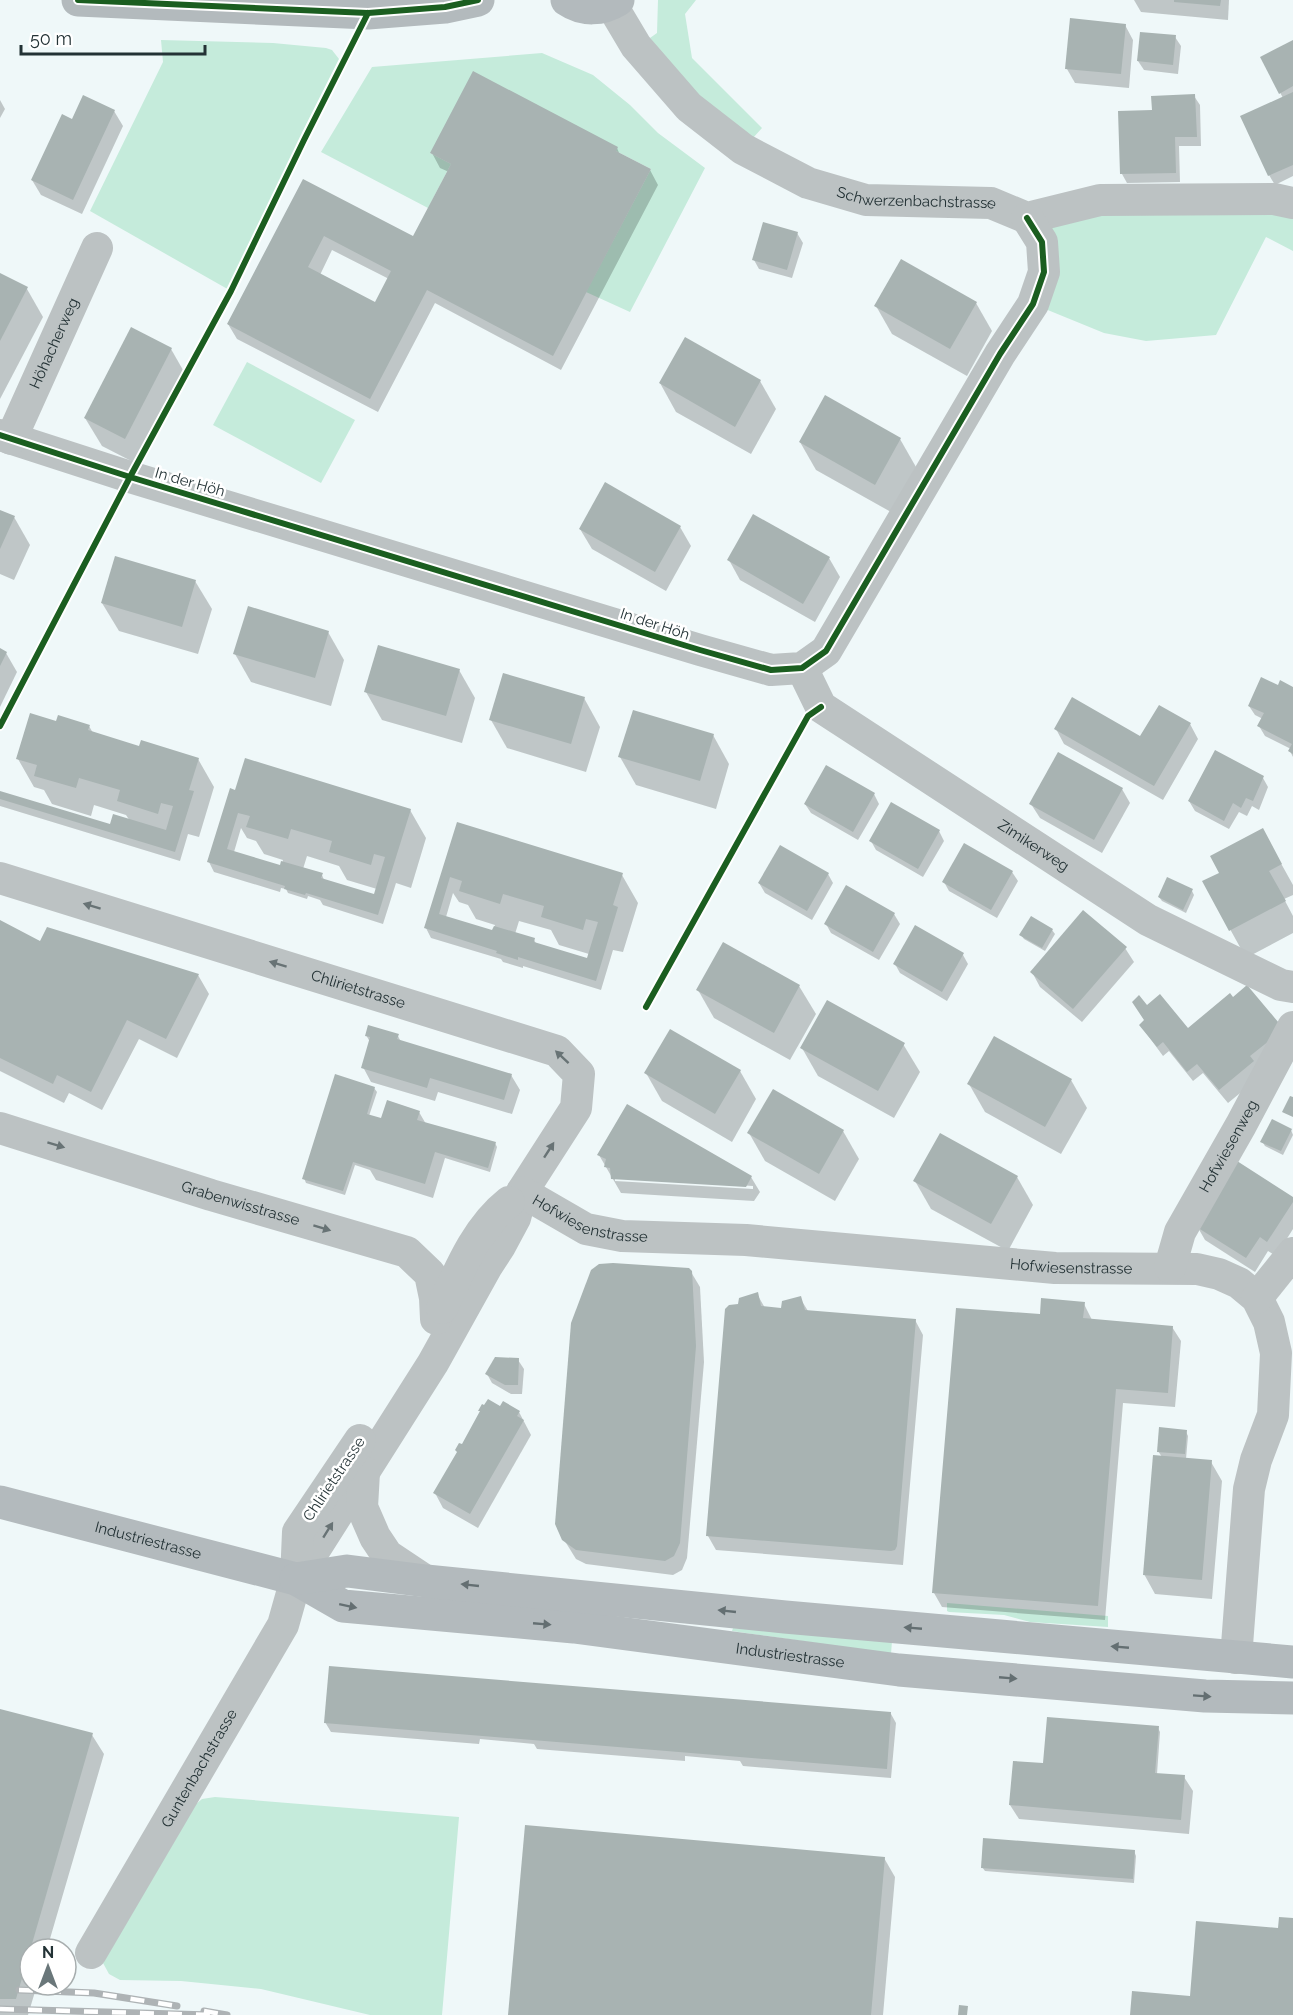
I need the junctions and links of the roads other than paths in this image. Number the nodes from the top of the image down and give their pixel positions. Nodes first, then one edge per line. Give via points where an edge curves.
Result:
1 (78, 0) edge
2 (478, 0) edge
3 (567, 0) edge
4 (614, 2) edge
5 (1293, 203) edge
6 (1027, 218) junction
7 (97, 248) dead end
8 (5, 437) edge
9 (802, 668) junction
10 (0, 878) edge
11 (1293, 987) edge
12 (1293, 1027) edge
13 (0, 1128) edge
14 (522, 1192) junction
15 (1293, 1253) edge
16 (1170, 1267) junction
17 (1257, 1298) junction
18 (436, 1321) junction
19 (364, 1472) junction
20 (0, 1502) edge
21 (297, 1579) junction
22 (426, 1581) junction
23 (1236, 1658) junction
24 (1293, 1662) edge
25 (1293, 1698) edge
26 (91, 1953) dead end

1 - 2 main road via 368,14
3 - 4 main road via 597,8
4 - 6 street, Schwerzenbachstrasse via 636,46 689,107 743,149 808,183 866,200 991,203
5 - 6 street via 1274,199 1100,200
6 - 9 street via 1042,242 1044,272 1033,304 826,651
7 - 8 street, Höhacherweg
8 - 9 street, In der Höh via 700,650 771,670
9 - 11 street, Zimikerweg via 821,707 1070,870 1148,920 1281,986
14 -> 10 street, Chlirietstrasse via 576,1108 579,1074 557,1051
12 - 16 street, Hofwiesenweg via 1180,1232
13 -> 18 street, Grabenwisstrasse via 407,1252 430,1274
14 - 16 street, Hofwiesenstrasse via 586,1229 622,1236 746,1240 1055,1268
14 - 18 street, Chlirietstrasse via 490,1220 461,1266
14 - 19 street, Chlirietstrasse via 515,1218 500,1246
15 - 17 street
16 - 17 street, Hofwiesenstrasse via 1219,1274 1239,1283
17 - 23 street, Hofwiesenstrasse via 1269,1322 1276,1353 1276,1389 1273,1415 1249,1489
18 - 21 street, Chlirietstrasse via 298,1532
21 -> 19 street, Chlirietstrasse
19 - 22 street, Chlirietstrasse via 362,1507 375,1537 387,1556
20 - 21 main road, Industriestrasse
21 - 22 main road, Industriestrasse via 347,1571
21 -> 25 main road, Industriestrasse via 343,1606 574,1627 899,1670 1206,1696
21 - 26 street, Guntenbachstrasse via 277,1636
23 -> 22 main road, Industriestrasse
23 - 24 main road, Industriestrasse

